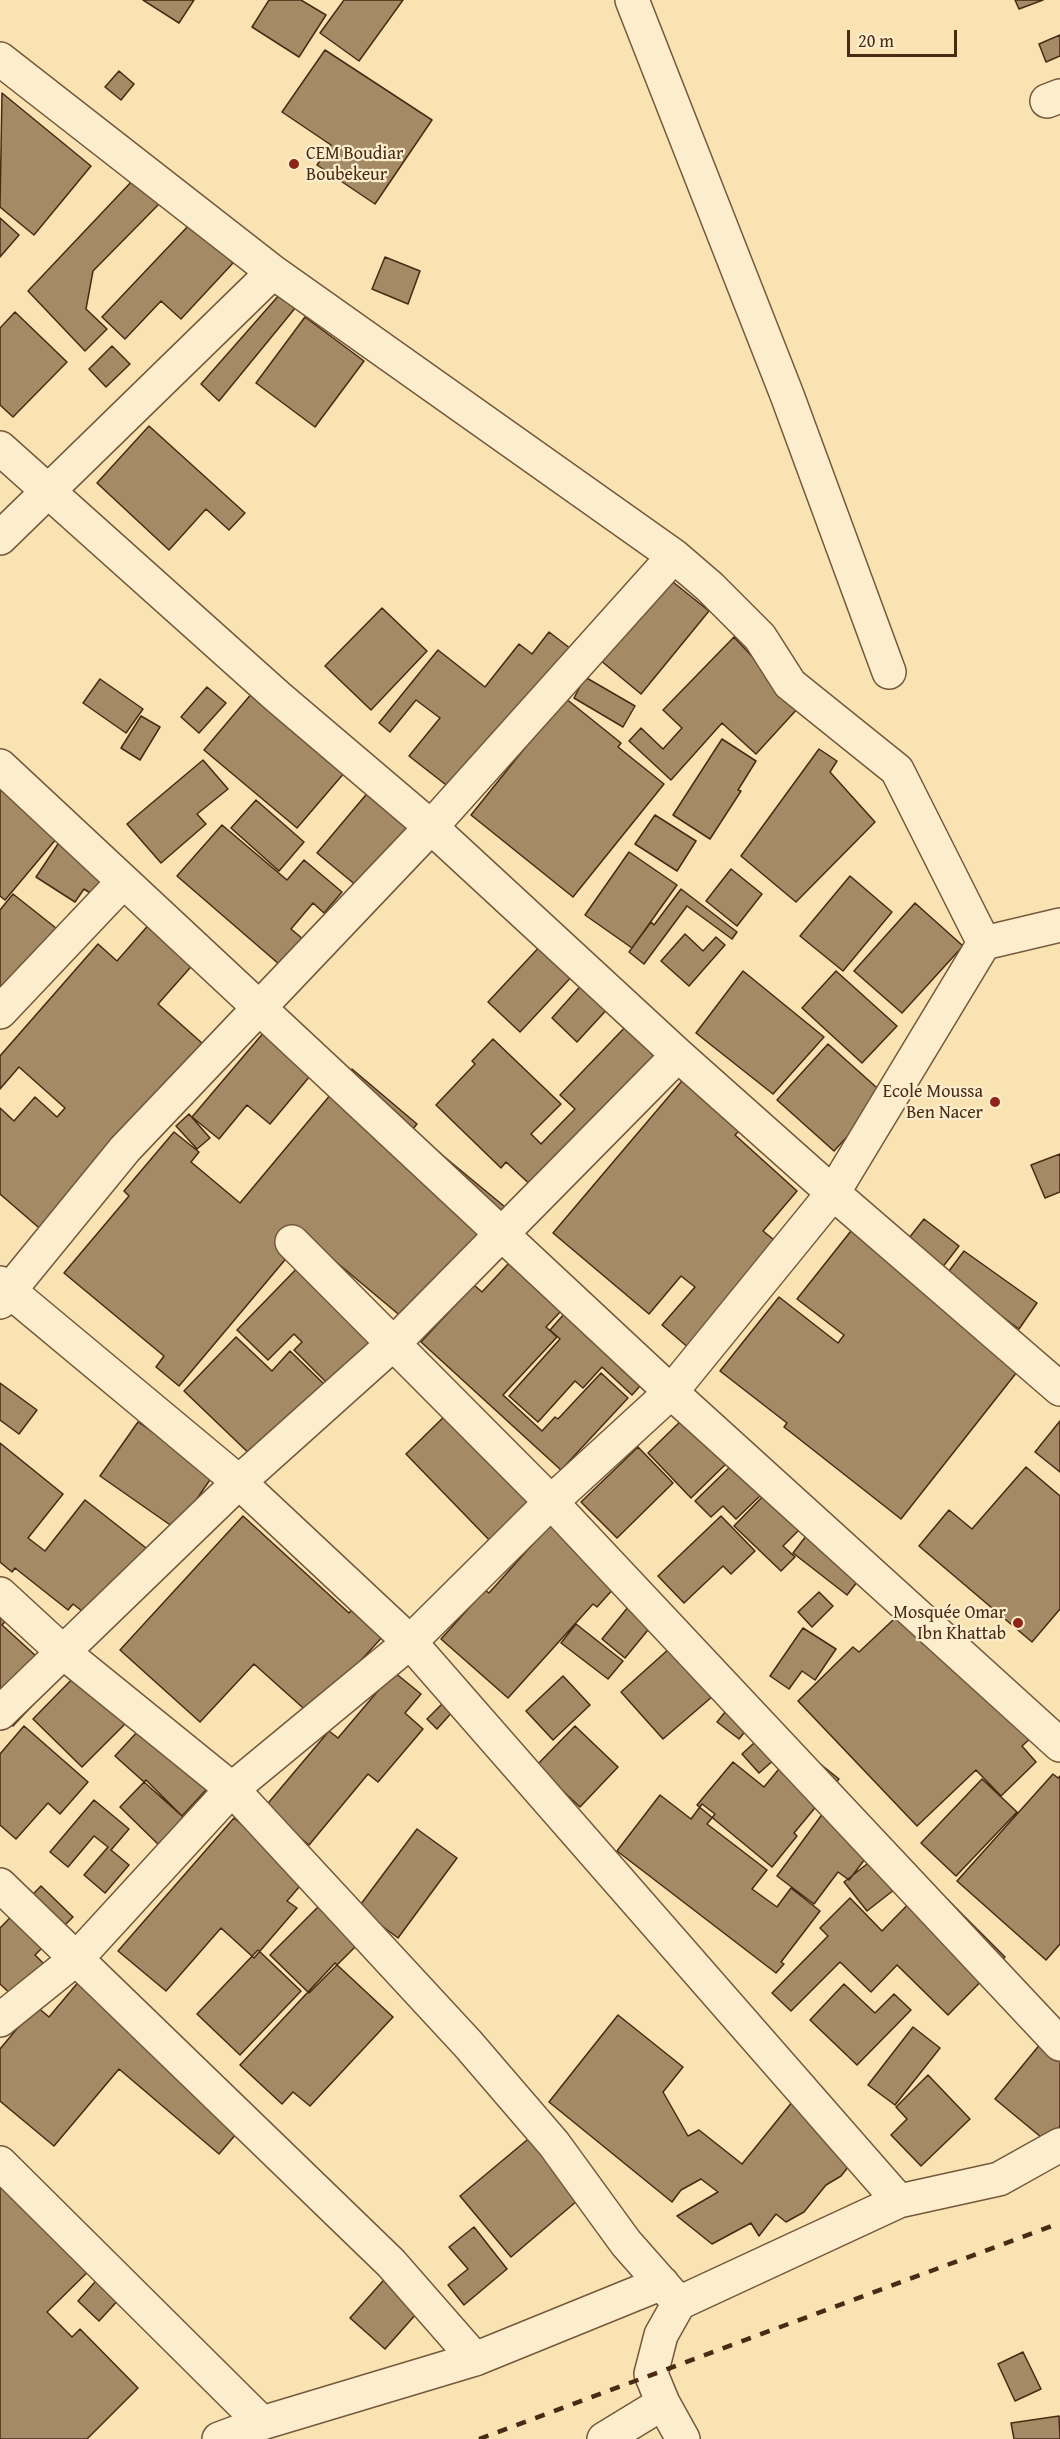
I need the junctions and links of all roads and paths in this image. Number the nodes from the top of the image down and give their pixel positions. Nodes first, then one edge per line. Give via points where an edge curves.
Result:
1 (632, 0) edge
2 (0, 59) edge
3 (273, 273) junction
4 (0, 448) edge
5 (48, 491) junction
6 (0, 537) edge
7 (674, 556) junction
8 (889, 672) dead end
9 (0, 766) edge
10 (431, 827) junction
11 (123, 882) junction
12 (1060, 925) edge
13 (984, 943) junction
14 (258, 1006) junction
15 (0, 1012) edge
16 (678, 1055) junction
17 (833, 1193) junction
18 (500, 1233) junction
19 (292, 1242) dead end
20 (3, 1292) edge
21 (394, 1343) junction
22 (1060, 1389) edge
23 (671, 1392) junction
24 (239, 1482) junction
25 (551, 1502) junction
26 (0, 1594) edge
27 (410, 1642) junction
28 (63, 1652) junction
29 (0, 1713) edge
30 (1060, 1745) edge
31 (232, 1789) junction
32 (0, 1885) edge
33 (77, 1958) junction
34 (0, 2020) edge
35 (1060, 2044) edge
36 (1060, 2145) edge
37 (0, 2163) edge
38 (899, 2201) junction
39 (670, 2293) junction
40 (475, 2359) junction
41 (663, 2403) junction
42 (262, 2423) junction
43 (219, 2439) edge
44 (604, 2439) edge
45 (683, 2439) edge

1 - 8 street via 783,384
2 - 3 street
3 - 5 street
3 - 7 street
4 - 5 street
5 - 6 street
5 - 10 street via 278,697
7 - 10 street
7 - 13 street via 760,637 790,684 897,770
9 - 11 street
10 - 14 street
10 - 16 street
11 - 14 street
11 - 15 street
12 - 13 street
13 - 17 street
14 - 18 street
14 - 20 street via 125,1149
16 - 17 street
16 - 18 street
17 - 22 street
17 - 23 street
18 - 21 street
18 - 23 street
19 - 21 street
20 - 24 street
21 - 24 street
21 - 25 street
23 - 25 street
23 - 30 street
24 - 27 street
24 - 28 street
25 - 27 street
25 - 35 street
26 - 28 street
27 - 31 street
27 - 38 street
28 - 29 street
28 - 31 street
31 - 33 street
31 - 39 street via 468,2044 554,2144 626,2243
32 - 33 street
33 - 34 street
33 - 40 street via 391,2263
36 - 38 street via 999,2179
37 - 42 street
38 - 39 street
39 - 40 street
39 - 41 street via 651,2374
40 - 42 street
41 - 44 street
41 - 45 street
42 - 43 street

